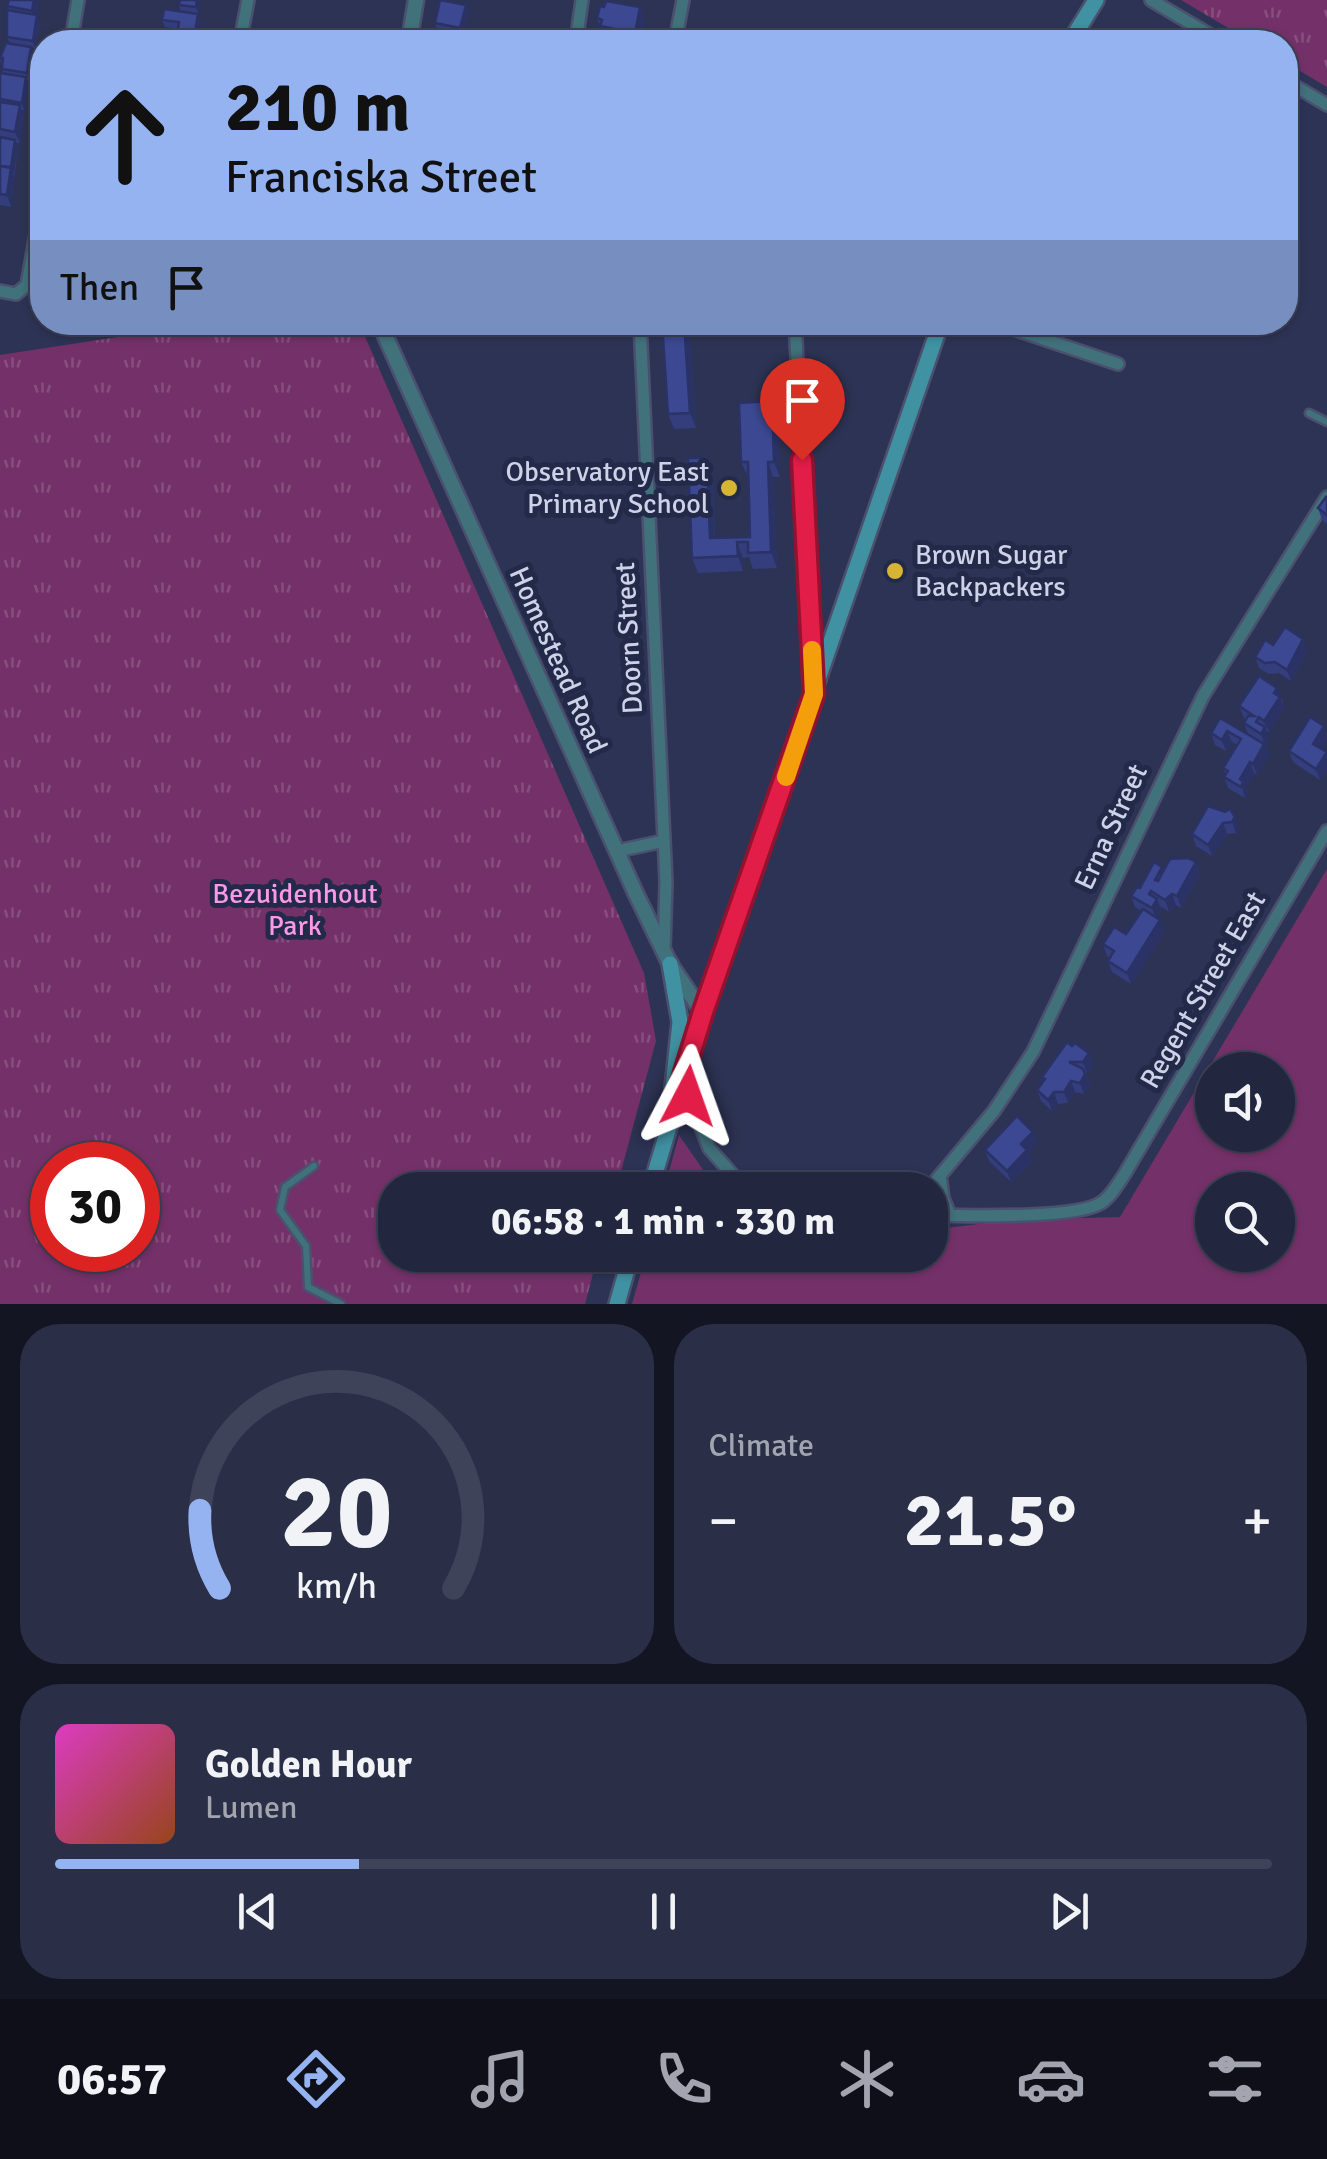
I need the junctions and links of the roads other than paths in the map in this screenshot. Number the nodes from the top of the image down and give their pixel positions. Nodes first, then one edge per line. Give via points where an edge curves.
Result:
1 (78, 0) edge
2 (248, 0) edge
3 (416, 0) edge
4 (582, 0) edge
5 (683, 0) edge
6 (1096, 0) edge
7 (1151, 0) edge
8 (72, 30) edge
9 (242, 30) edge
10 (411, 30) edge
11 (578, 30) edge
12 (677, 30) edge
13 (1077, 30) edge
14 (1202, 30) edge
15 (1298, 88) edge
16 (1327, 105) edge
17 (30, 269) edge
18 (0, 291) edge
19 (386, 335) edge
20 (641, 335) edge
21 (796, 335) edge
22 (937, 335) edge
23 (1032, 335) edge
24 (1118, 364) dead end
25 (1309, 413) dead end
26 (1327, 422) edge
27 (1327, 496) edge
28 (814, 694) junction
29 (1327, 830) edge
30 (664, 841) junction
31 (617, 851) junction
32 (667, 958) junction
33 (703, 1012) junction
34 (682, 1080) junction
35 (670, 1121) junction
36 (314, 1166) dead end
37 (655, 1172) edge
38 (730, 1172) edge
39 (943, 1172) edge
40 (948, 1210) edge
41 (950, 1215) joint
42 (626, 1272) edge
43 (341, 1304) edge
44 (617, 1304) edge

1 - 8 street
2 - 9 street
3 - 10 street
4 - 11 street
5 - 12 street
6 - 13 main road
7 - 14 street
15 - 16 street
17 - 18 street via 21,292
19 - 31 street, Homestead Road
20 - 30 street, Doorn Street
21 - 28 street
22 - 28 main road
23 - 24 street
25 - 26 lane
27 - 39 street, Erna Street via 1203,696 1033,1052
28 - 33 main road
29 - 41 street, Regent Street East via 1124,1175 1097,1205
30 - 31 street
30 - 32 street, Doorn Street
31 - 32 street, Homestead Road
32 - 33 street, Homestead Road
32 - 35 main road via 680,1022
33 - 34 main road
34 - 35 main road
34 - 38 street via 709,1148
35 - 37 main road
36 - 43 lane via 285,1186 280,1210 306,1246 308,1287
40 - 41 street
42 - 44 main road

